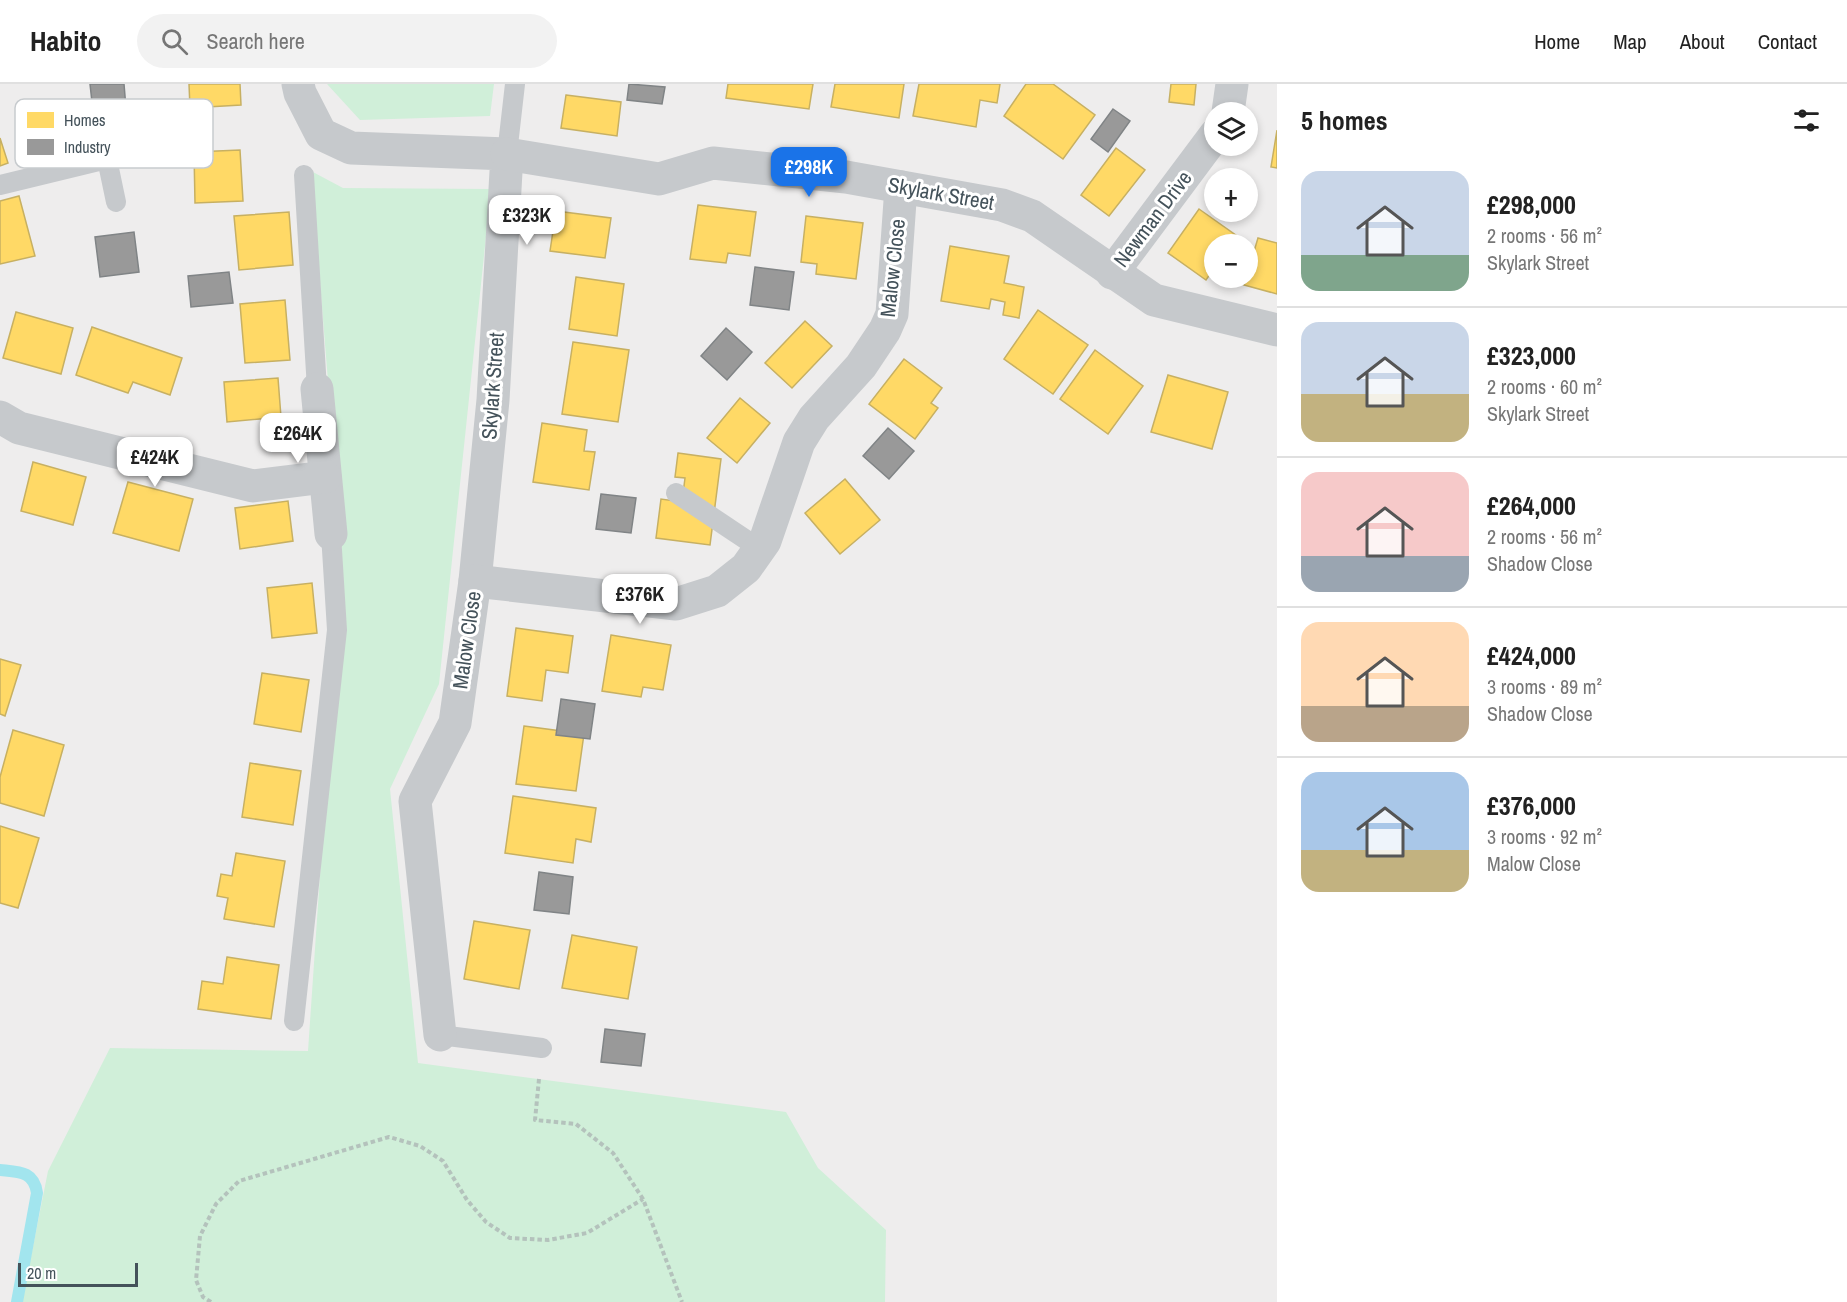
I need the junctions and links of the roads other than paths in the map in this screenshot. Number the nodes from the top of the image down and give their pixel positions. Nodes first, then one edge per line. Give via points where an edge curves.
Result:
1 (515, 84) edge
2 (1232, 84) edge
3 (299, 88) edge
4 (1229, 102) edge
5 (1204, 150) edge
6 (507, 154) junction
7 (70, 168) edge
8 (109, 168) edge
9 (304, 176) dead end
10 (0, 185) edge
11 (901, 187) junction
12 (116, 202) dead end
13 (1112, 273) junction
14 (1277, 330) edge
15 (317, 389) joint
16 (0, 417) edge
17 (325, 477) junction
18 (676, 493) dead end
19 (331, 534) joint
20 (760, 549) junction
21 (475, 581) junction
22 (294, 1021) dead end
23 (440, 1035) joint
24 (542, 1048) road end

1 - 6 lane
2 - 4 street
3 - 6 street, Skylark Street via 321,134 351,148
5 - 13 street, Newman Drive
6 - 11 street, Skylark Street via 659,179 713,163
6 - 21 street, Skylark Street via 493,400
7 - 10 lane
8 - 12 lane
9 - 15 lane
11 - 13 street, Skylark Street via 1002,205 1032,216
11 - 20 street, Malow Close via 892,314 861,366 814,418 799,442
13 - 14 street, Skylark Street via 1154,300
15 - 17 street
16 - 17 street via 19,428 254,486
17 - 19 street
18 - 20 lane
19 - 22 lane via 337,630
20 - 21 street, Malow Close via 746,568 717,591 676,604
21 - 23 street, Malow Close via 455,723 415,801
23 - 24 lane

